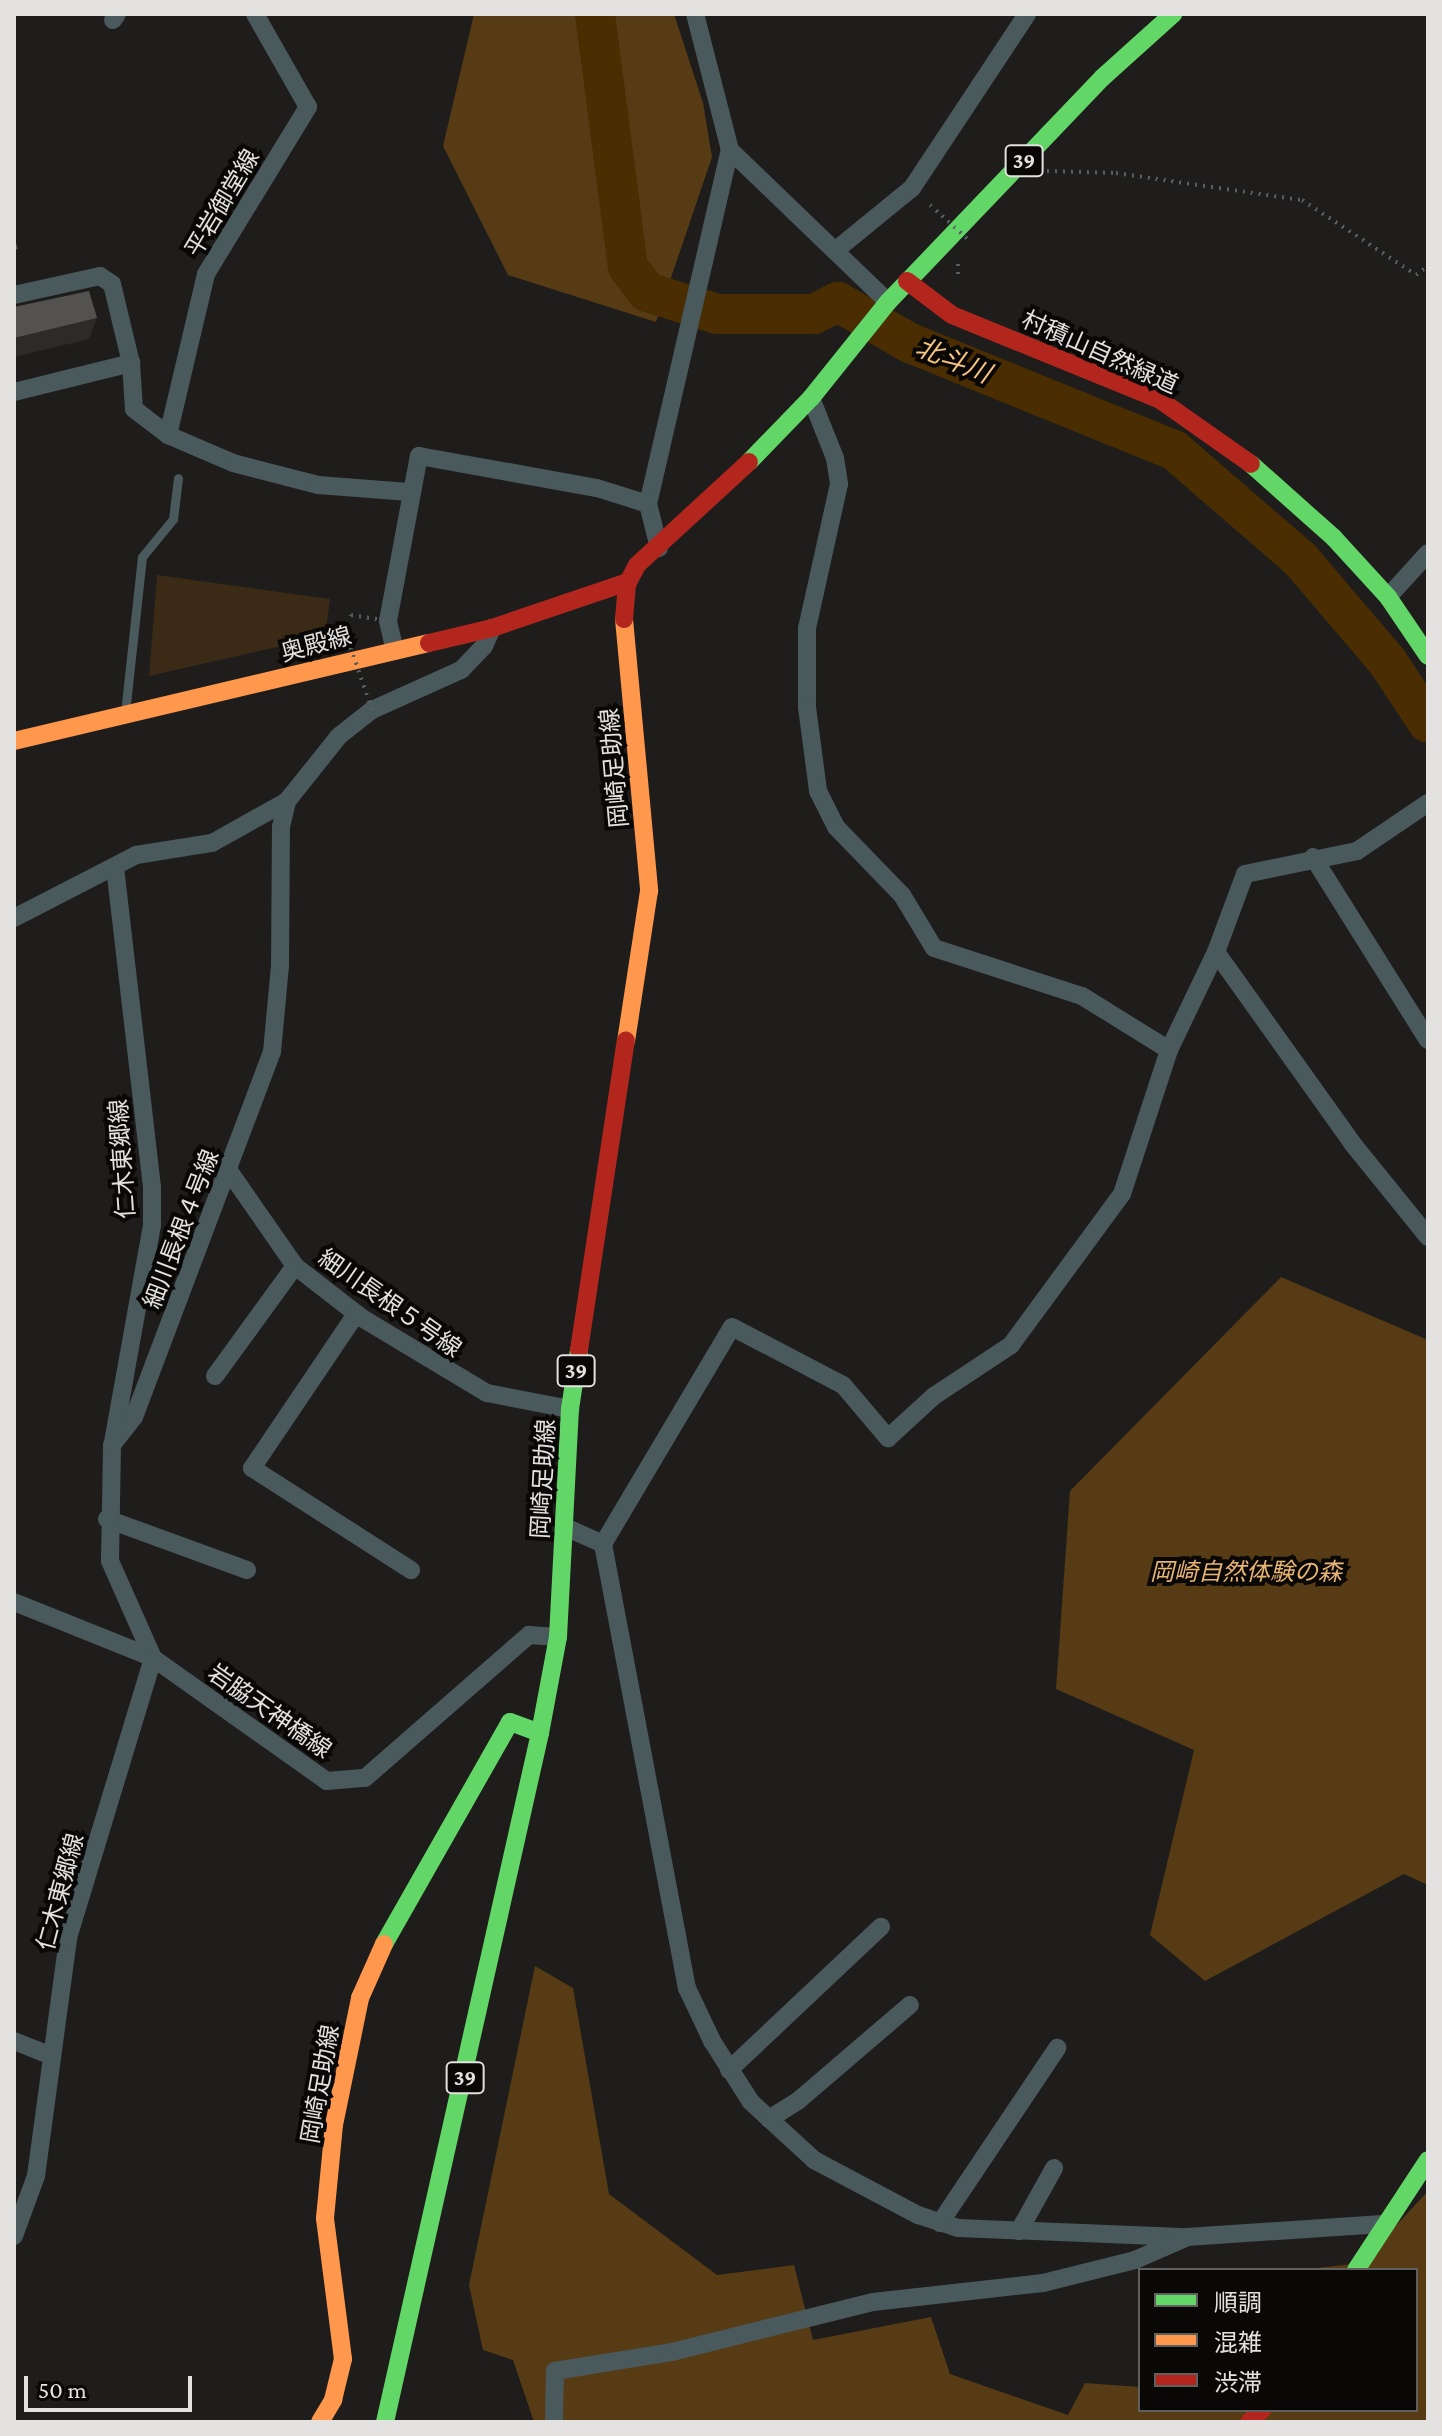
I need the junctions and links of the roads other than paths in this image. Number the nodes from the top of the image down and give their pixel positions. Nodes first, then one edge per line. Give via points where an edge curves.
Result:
1 (255, 14) edge
2 (695, 14) edge
3 (1173, 14) edge
4 (1024, 15) edge
5 (730, 150) junction
6 (836, 250) junction
7 (907, 281) junction
8 (14, 295) edge
9 (883, 308) junction
10 (131, 363) junction
11 (14, 392) edge
12 (811, 398) junction
13 (168, 435) junction
14 (178, 478) dead end
15 (409, 492) junction
16 (648, 504) junction
17 (659, 548) junction
18 (1428, 553) edge
19 (628, 582) junction
20 (1388, 597) junction
21 (492, 628) junction
22 (394, 647) junction
23 (1428, 656) edge
24 (125, 716) junction
25 (14, 741) edge
26 (287, 801) junction
27 (1428, 803) edge
28 (1313, 857) junction
29 (115, 867) junction
30 (14, 918) edge
31 (1216, 952) junction
32 (1428, 1040) edge
33 (1169, 1050) junction
34 (229, 1171) junction
35 (1428, 1237) edge
36 (295, 1266) junction
37 (356, 1314) junction
38 (215, 1376) dead end
39 (570, 1409) junction
40 (112, 1445) junction
41 (107, 1519) junction
42 (565, 1527) junction
43 (603, 1544) junction
44 (247, 1570) dead end
45 (411, 1570) dead end
46 (14, 1602) edge
47 (558, 1637) junction
48 (153, 1658) junction
49 (540, 1733) junction
50 (881, 1927) dead end
51 (910, 2005) dead end
52 (14, 2041) edge
53 (1057, 2048) dead end
54 (52, 2056) junction
55 (729, 2070) junction
56 (769, 2119) junction
57 (1428, 2160) edge
58 (1054, 2168) dead end
59 (940, 2223) junction
60 (1383, 2224) junction
61 (1019, 2231) junction
62 (14, 2236) edge
63 (1187, 2237) junction
64 (1357, 2268) edge
65 (320, 2422) edge
66 (385, 2422) edge
67 (554, 2422) edge

1 - 13 street, 平岩御堂線 via 308,107 206,274
2 - 5 street
3 - 7 main road, 39 via 1102,78
4 - 6 street via 912,188
5 - 6 street
5 - 16 street
6 - 9 street
7 - 9 main road, 39
7 - 20 main road, 村積山自然緑道 via 952,315 1160,400 1258,469 1334,538
8 - 10 street via 100,276 112,284
9 - 12 main road, 39
10 - 11 street
10 - 13 street via 134,409
12 - 17 main road, 39
12 - 33 street via 835,458 839,484 807,628 807,707 818,791 836,827 902,895 934,948 1082,996
13 - 15 street via 233,463 318,485
14 - 24 lane via 173,519 142,557
15 - 16 street via 417,460 426,456 597,488
15 - 22 street via 388,621
16 - 17 street
17 - 19 main road, 39 via 637,565
18 - 20 street
19 - 21 main road, 奥殿線
19 - 39 main road, 岡崎足助線 / 39 via 623,605 649,891
20 - 23 main road, 村積山自然緑道
21 - 22 main road, 奥殿線
21 - 26 street via 484,646 461,670 372,710 339,736
22 - 24 main road, 奥殿線
24 - 25 main road, 奥殿線
26 - 29 street via 212,843 136,855
26 - 34 street, 細川長根４号線 via 281,827 276,1033
27 - 28 street via 1369,846
28 - 31 street via 1245,874
28 - 32 street
29 - 30 street
29 - 40 street, 仁木東郷線 via 152,1225
31 - 33 street
31 - 35 street via 1352,1143
33 - 43 street via 1122,1194 1011,1345 934,1396 888,1438 843,1385 732,1327
34 - 36 street, 細川長根５号線
34 - 40 street, 細川長根４号線 via 134,1417
36 - 37 street, 細川長根５号線
36 - 38 street
37 - 39 street, 細川長根５号線 via 487,1393
37 - 45 street via 252,1468
39 - 42 main road, 岡崎足助線 / 39
40 - 41 street
41 - 44 street
41 - 48 street via 110,1561
42 - 43 street
42 - 47 main road, 岡崎足助線 / 39
43 - 55 street via 687,1988
46 - 48 street, 岩脇天神橋線
47 - 48 street, 岩脇天神橋線 via 529,1635 365,1778 327,1781
47 - 49 main road, 岡崎足助線 / 39
48 - 54 street, 仁木東郷線 via 68,1938
49 - 65 main road, 岡崎足助線 via 510,1722 391,1928 360,1998 334,2125 325,2218 343,2359 333,2400
49 - 66 main road, 岡崎足助線 / 39
50 - 55 street
51 - 56 street via 852,2058
52 - 54 street
53 - 59 street
54 - 62 street, 仁木東郷線 via 36,2176
55 - 56 street
56 - 59 street via 814,2160
57 - 60 main road
58 - 61 street
59 - 61 street
60 - 63 street
60 - 64 main road
61 - 63 street
63 - 67 street via 1135,2260 1043,2283 873,2302 672,2352 555,2371

